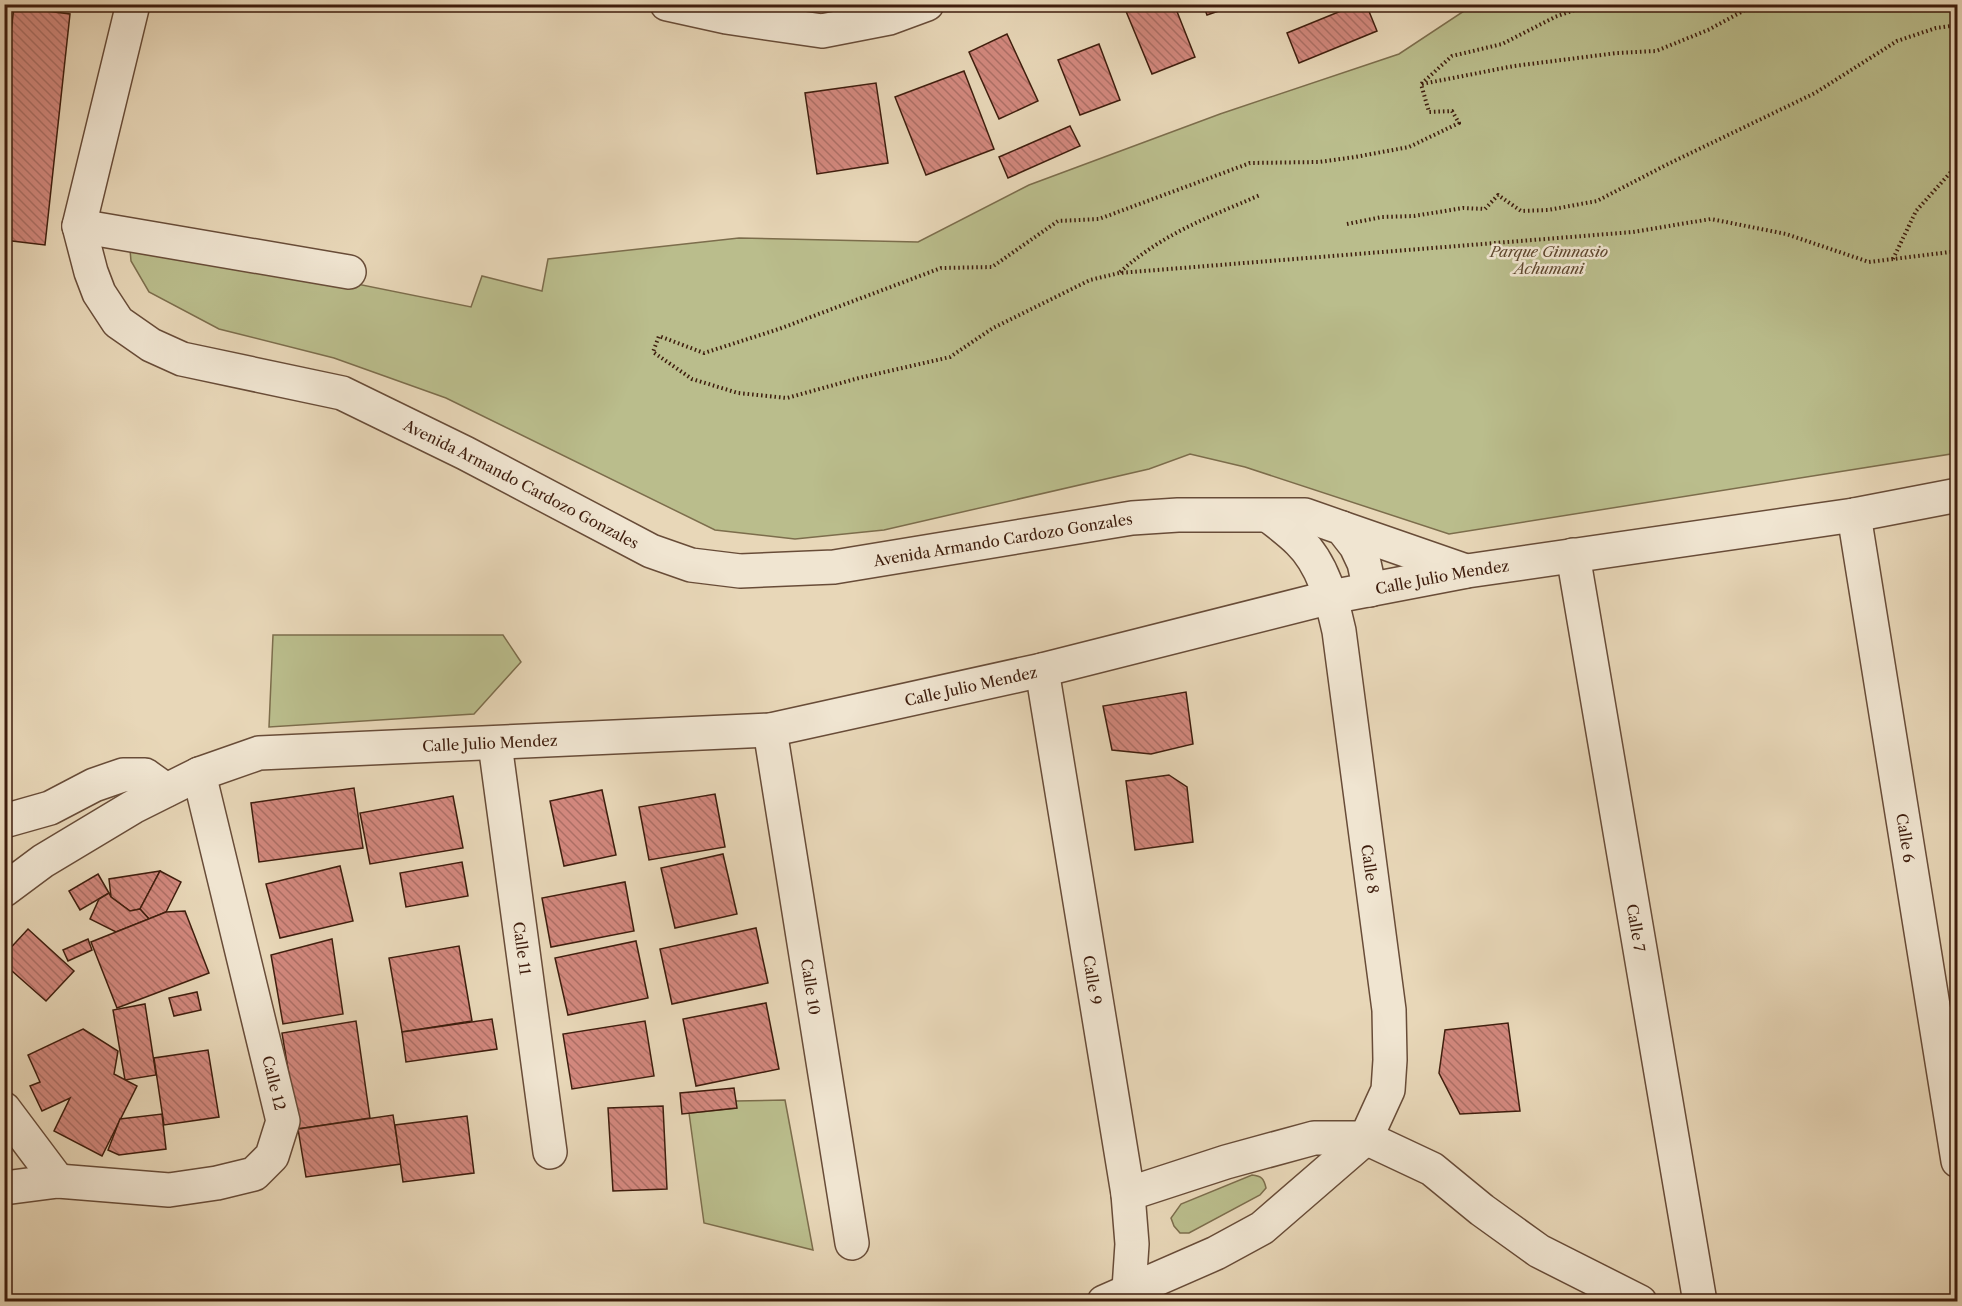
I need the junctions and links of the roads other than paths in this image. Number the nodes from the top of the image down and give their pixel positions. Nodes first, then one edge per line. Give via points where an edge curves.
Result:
1 (133, 4) edge
2 (667, 4) edge
3 (927, 4) edge
4 (79, 226) junction
5 (349, 272) dead end
6 (1958, 495) edge
7 (1854, 515) junction
8 (1269, 516) junction
9 (1342, 528) junction
10 (1573, 555) junction
11 (1467, 571) junction
12 (1370, 590) junction
13 (1331, 597) junction
14 (1042, 670) junction
15 (770, 730) junction
16 (495, 744) junction
17 (199, 774) junction
18 (166, 790) junction
19 (4, 820) edge
20 (4, 890) edge
21 (4, 1109) edge
22 (1366, 1138) junction
23 (550, 1152) dead end
24 (1958, 1161) edge
25 (58, 1181) junction
26 (4, 1188) edge
27 (1128, 1194) junction
28 (852, 1243) dead end
29 (1117, 1295) edge
30 (1640, 1302) edge
31 (1700, 1302) edge

1 - 4 street, Avenida Armando Cardozo Gonzales
2 - 3 street via 822,31 889,18
4 - 5 street
4 - 8 street, Avenida Armando Cardozo Gonzales via 99,293 118,322 151,345 182,359 342,393 651,551 691,566 740,571 834,567 1132,518
6 - 7 street, Calle Julio Mendez
7 - 10 street, Calle Julio Mendez
7 - 24 street, Calle 6
8 - 9 street, Avenida Armando Cardozo Gonzales via 1305,516
8 - 13 street via 1311,555
9 - 11 street, Avenida Armando Cardozo Gonzales
9 - 12 street via 1364,563
10 - 11 street, Calle Julio Mendez
10 - 31 street, Calle 7
11 - 12 street, Calle Julio Mendez
12 - 13 street, Calle Julio Mendez
13 - 14 street, Calle Julio Mendez
13 - 22 street, Calle 8 via 1341,643 1389,1010 1388,1090
14 - 15 street, Calle Julio Mendez
14 - 27 street, Calle 9
15 - 16 street, Calle Julio Mendez
15 - 28 street, Calle 10
16 - 17 street, Calle Julio Mendez via 259,753
16 - 23 street, Calle 11
17 - 18 street, Calle Julio Mendez
17 - 25 street, Calle 12 via 283,1121 272,1156 254,1174 218,1184 169,1190
18 - 19 street via 145,775 123,775 50,808
18 - 20 street, Calle Julio Mendez via 43,861
21 - 25 street
22 - 27 street via 1314,1138
22 - 29 street via 1262,1228 1216,1253
22 - 30 street via 1432,1169 1539,1251
25 - 26 street, Calle 12
27 - 29 street, Calle 9 via 1132,1244

